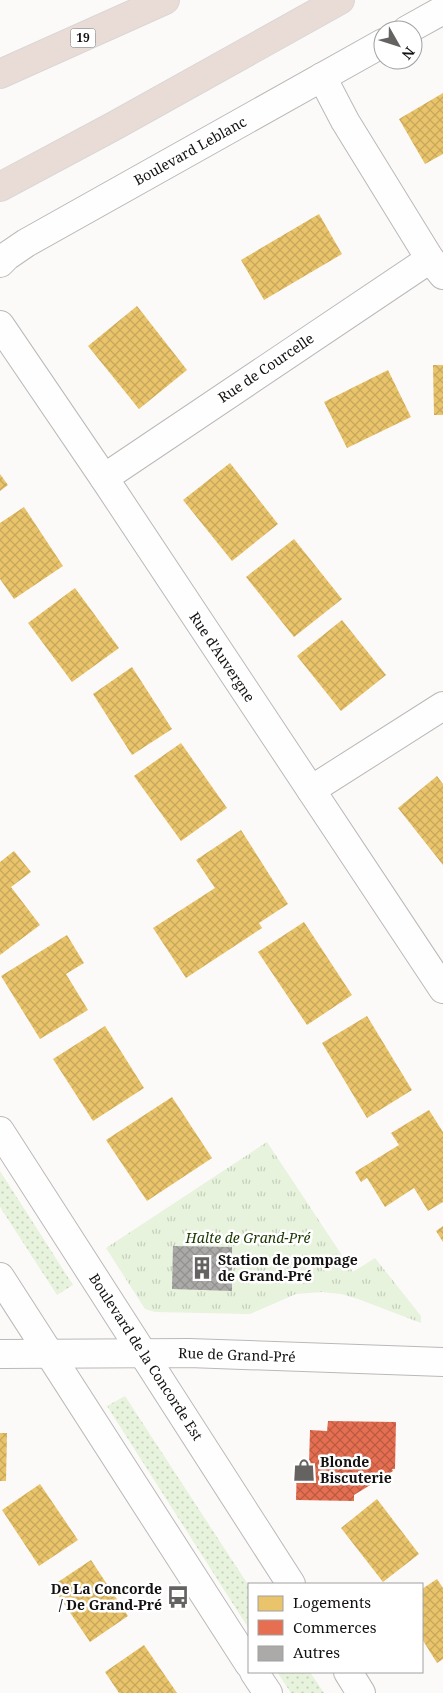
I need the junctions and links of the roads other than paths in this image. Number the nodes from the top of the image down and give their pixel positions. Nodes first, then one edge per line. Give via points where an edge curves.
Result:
1 (166, 0) edge
2 (340, 0) edge
3 (443, 10) edge
4 (423, 21) edge
5 (373, 49) edge
6 (0, 74) edge
7 (322, 77) junction
8 (0, 187) edge
9 (0, 263) edge
10 (436, 267) edge
11 (0, 325) edge
12 (104, 478) junction
13 (443, 706) edge
14 (311, 790) junction
15 (443, 989) edge
16 (0, 1131) edge
17 (0, 1277) edge
18 (142, 1353) junction
19 (0, 1354) edge
20 (50, 1355) junction
21 (443, 1362) edge
22 (291, 1583) edge
23 (248, 1662) edge
24 (255, 1673) edge
25 (349, 1673) edge
26 (268, 1693) edge
27 (362, 1693) edge

1 - 6 highway, 19
2 - 8 highway
3 - 4 street
5 - 7 street, Boulevard Leblanc
7 - 9 street, Boulevard Leblanc via 26,242
7 - 10 street, Rue de Courcelle via 345,121
10 - 12 street, Rue de Courcelle
11 - 12 street, Rue d'Auvergne
12 - 14 street, Rue d'Auvergne
13 - 14 street
14 - 15 street, Rue d'Auvergne
16 - 18 street, Boulevard de la Concorde Est
17 - 20 street
18 - 20 street, Rue de Grand-Pré
18 - 21 street, Rue de Grand-Pré
18 - 22 street, Boulevard de la Concorde Est
19 - 20 street, Rue de Grand-Pré
20 - 23 street
24 - 26 street
25 - 27 street

